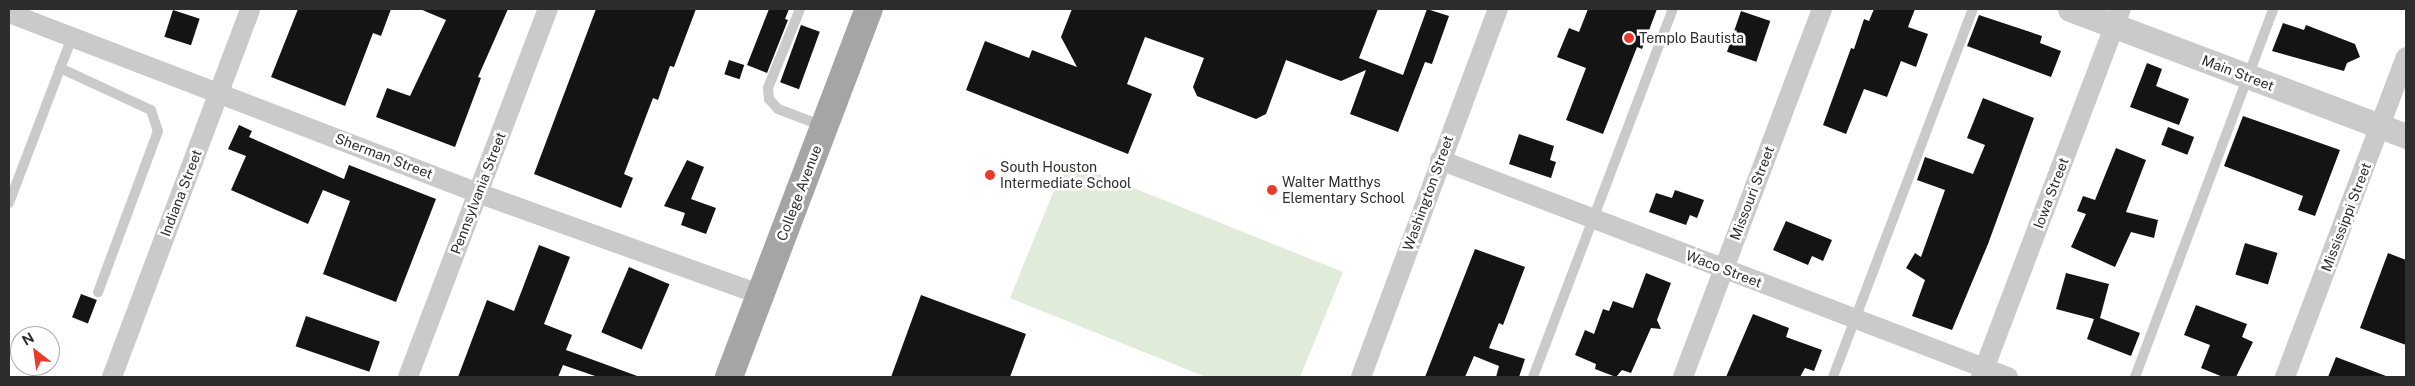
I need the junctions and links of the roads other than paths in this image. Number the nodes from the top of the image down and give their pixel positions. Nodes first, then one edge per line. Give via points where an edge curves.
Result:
1 (250, 9) edge
2 (548, 9) edge
3 (800, 9) edge
4 (1498, 9) edge
5 (1673, 9) edge
6 (1822, 9) edge
7 (1973, 9) edge
8 (2070, 9) edge
9 (2273, 9) edge
10 (863, 10) edge
11 (9, 13) edge
12 (2118, 17) edge
13 (72, 37) junction
14 (2406, 57) edge
15 (60, 68) junction
16 (2248, 76) junction
17 (219, 93) junction
18 (2380, 126) junction
19 (824, 127) junction
20 (2406, 136) edge
21 (1440, 160) junction
22 (478, 192) junction
23 (9, 203) edge
24 (1593, 219) junction
25 (1724, 269) junction
26 (98, 292) dead end
27 (761, 295) junction
28 (1855, 319) junction
29 (1983, 373) edge
30 (112, 377) edge
31 (408, 377) edge
32 (729, 377) edge
33 (1361, 377) edge
34 (1533, 377) edge
35 (1683, 377) edge
36 (1833, 377) edge
37 (2008, 377) edge
38 (2134, 377) edge
39 (2285, 377) edge

1 - 17 street, Indiana Street
2 - 22 street, Pennsylvania Street
3 - 19 lane via 768,88 769,99 778,109
4 - 21 street, Washington Street
5 - 24 lane
6 - 25 street, Missouri Street
7 - 28 lane
8 - 12 street, Main Street
9 - 16 lane
10 - 19 main road, College Avenue
11 - 13 street, Sherman Street
12 - 16 street, Main Street
12 - 29 street, Iowa Street
13 - 15 lane
13 - 17 street, Sherman Street
14 - 18 street, Mississippi Street
15 - 23 lane
15 - 26 lane via 151,110 158,131
16 - 18 street, Main Street
16 - 38 lane
17 - 22 street, Sherman Street
17 - 30 street, Indiana Street
18 - 20 street, Main Street
18 - 39 street, Mississippi Street
19 - 27 main road, College Avenue
21 - 24 street, Waco Street
21 - 33 street, Washington Street
22 - 27 street, Sherman Street
22 - 31 street, Pennsylvania Street
24 - 25 street, Waco Street
24 - 34 lane
25 - 28 street, Waco Street
25 - 35 street, Missouri Street
27 - 32 main road, College Avenue
28 - 29 street, Waco Street
28 - 36 lane
29 - 37 street, Waco Street

